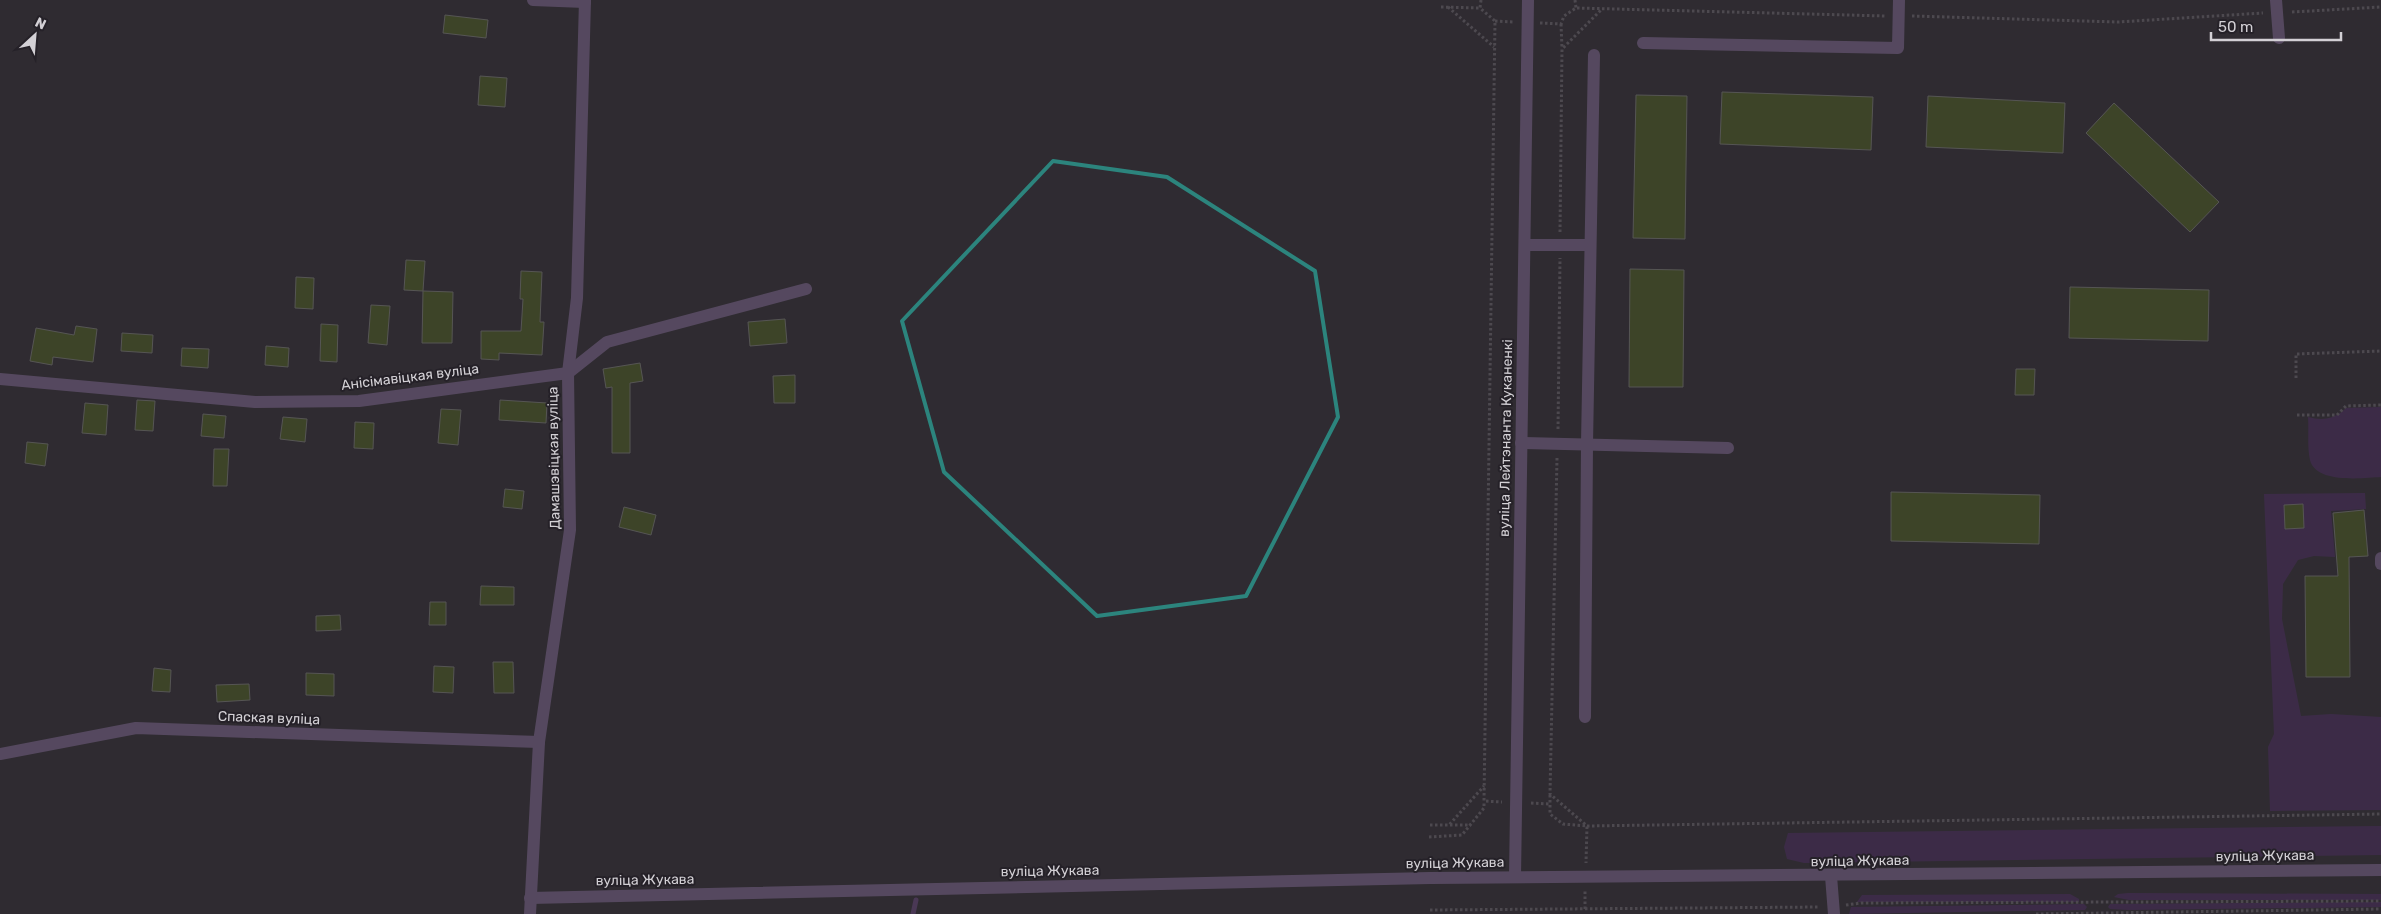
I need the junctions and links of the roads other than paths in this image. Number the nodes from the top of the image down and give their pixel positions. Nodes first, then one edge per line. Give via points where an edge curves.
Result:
1 (533, 0) edge
2 (1528, 0) edge
3 (1899, 0) edge
4 (585, 1) edge
5 (2277, 6) edge
6 (2279, 38) dead end
7 (1643, 43) dead end
8 (1594, 55) dead end
9 (1525, 245) junction
10 (1590, 245) junction
11 (806, 289) dead end
12 (568, 372) junction
13 (0, 379) edge
14 (1520, 443) junction
15 (1587, 444) junction
16 (1728, 448) dead end
17 (2381, 558) edge
18 (2381, 564) edge
19 (1585, 717) dead end
20 (539, 742) junction
21 (0, 754) edge
22 (2381, 870) edge
23 (1831, 876) junction
24 (1515, 877) junction
25 (530, 898) junction
26 (1834, 910) edge
27 (530, 914) edge

1 - 4 street
2 - 9 street, вуліца Лейтэнанта Куканенкі
3 - 7 street via 1898,48
4 - 12 street, Дамашэвіцкая вуліца via 578,298
5 - 6 street
8 - 10 street
9 - 10 street
9 - 14 street, вуліца Лейтэнанта Куканенкі
10 - 15 street
11 - 12 street, Анісімавіцкая вуліца via 607,342
12 - 13 street, Анісімавіцкая вуліца via 359,401 255,402
12 - 20 street, Дамашэвіцкая вуліца via 570,530
14 - 15 street
14 - 24 street, вуліца Лейтэнанта Куканенкі
15 - 16 street
15 - 19 street
17 - 18 street
20 - 21 street, Спаская вуліца via 136,728
20 - 25 street, Дамашэвіцкая вуліца
22 - 23 street, вуліца Жукава
23 - 24 street, вуліца Жукава
23 - 26 street
24 - 25 street, вуліца Жукава
25 - 27 street, Дамашэвіцкая вуліца

